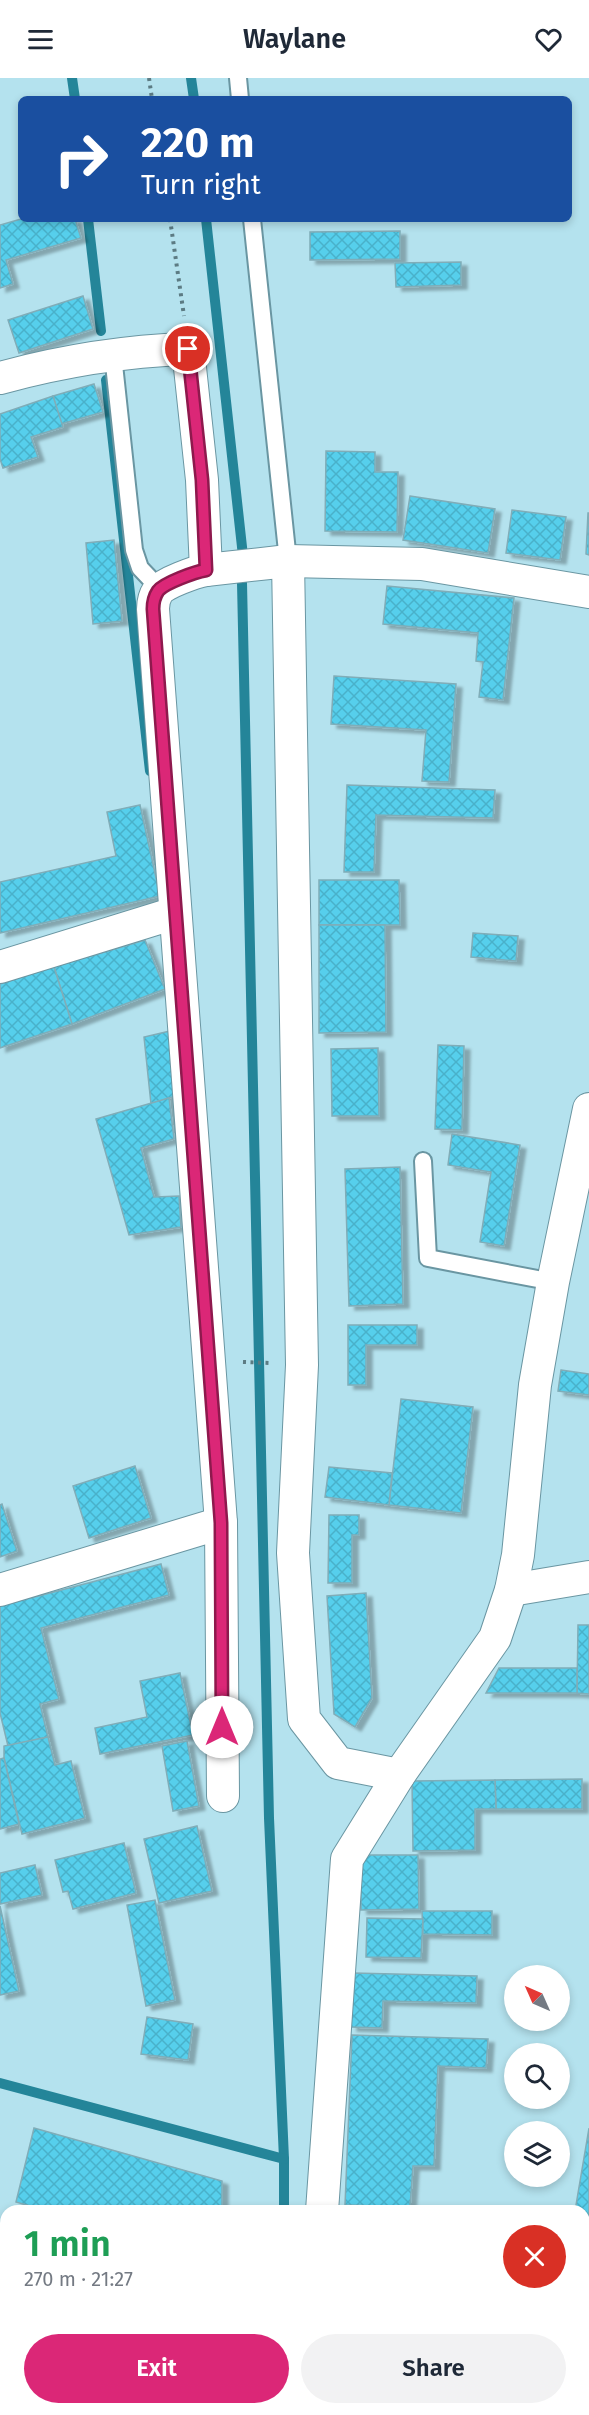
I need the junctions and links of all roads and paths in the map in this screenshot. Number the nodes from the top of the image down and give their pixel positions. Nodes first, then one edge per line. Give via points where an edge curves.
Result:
1 (149, 78) edge
2 (238, 78) edge
3 (152, 96) edge
4 (240, 96) edge
5 (170, 222) edge
6 (252, 222) edge
7 (188, 349) junction
8 (113, 355) junction
9 (0, 378) edge
10 (288, 561) junction
11 (206, 570) junction
12 (159, 588) junction
13 (589, 592) edge
14 (175, 913) junction
15 (0, 967) edge
16 (589, 1109) edge
17 (423, 1161) dead end
18 (553, 1282) junction
19 (209, 1359) junction
20 (302, 1365) junction
21 (221, 1523) junction
22 (589, 1577) edge
23 (0, 1590) edge
24 (511, 1590) junction
25 (399, 1775) junction
26 (223, 1796) dead end
27 (322, 2205) edge

1 - 3 path
2 - 4 lane
5 - 7 path
6 - 10 lane
7 - 8 street
7 - 11 street via 202,480
8 - 9 street via 47,365
8 - 12 lane via 134,550 140,568
10 - 11 street
10 - 13 street via 422,564
10 - 20 street
11 - 12 street via 192,572
12 - 14 street via 153,609
14 - 15 street
14 - 19 street
16 - 18 street
17 - 18 lane via 428,1258
18 - 24 street via 535,1385
19 - 20 path
19 - 21 street
20 - 25 street via 293,1553 304,1719 338,1763
21 - 23 street
21 - 26 street
22 - 24 street
24 - 25 street via 495,1638
25 - 27 street via 347,1859

